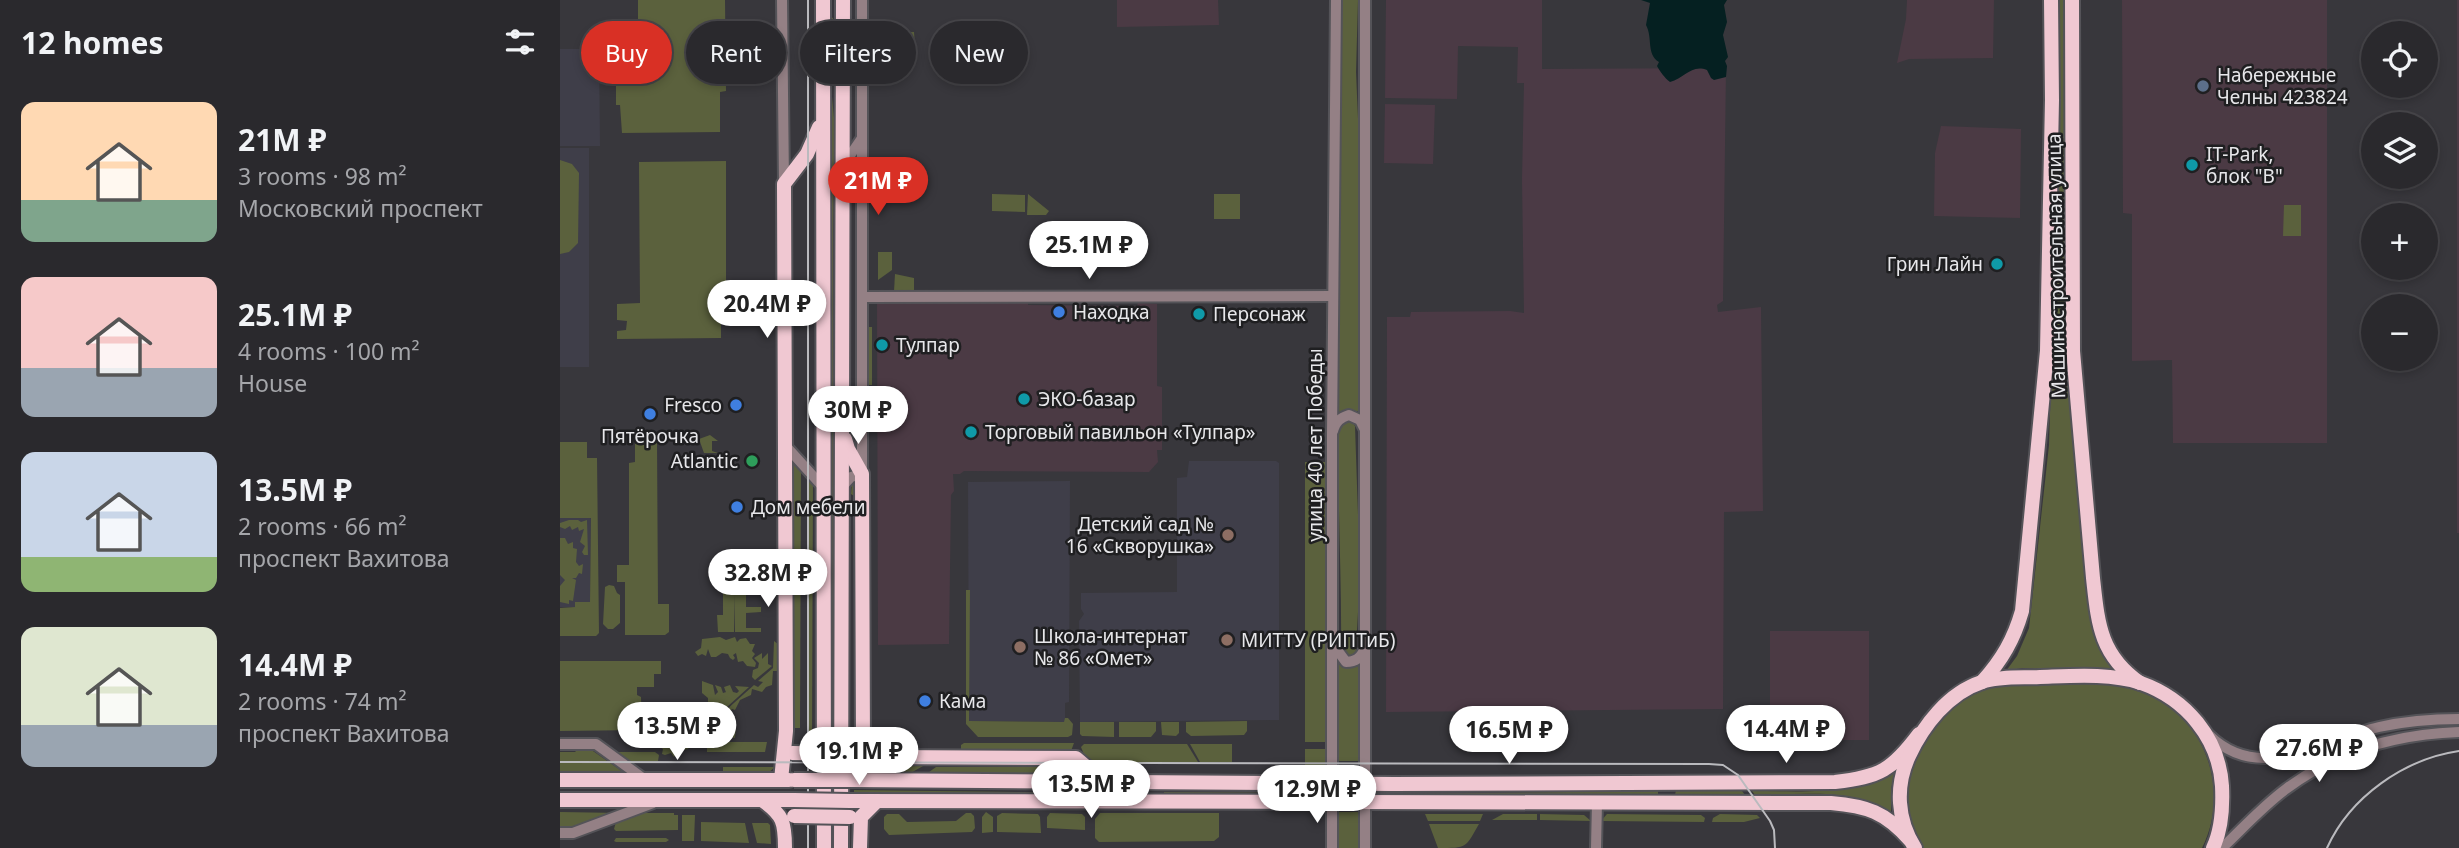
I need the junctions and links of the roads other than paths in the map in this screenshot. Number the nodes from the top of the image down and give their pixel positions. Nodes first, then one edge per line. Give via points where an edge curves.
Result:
1 (782, 0) edge
2 (823, 0) edge
3 (843, 0) edge
4 (862, 0) edge
5 (1336, 0) edge
6 (1365, 0) edge
7 (2051, 0) edge
8 (2072, 0) edge
9 (823, 21) edge
10 (824, 21) edge
11 (842, 21) edge
12 (843, 21) edge
13 (822, 84) edge
14 (843, 84) edge
15 (822, 119) junction
16 (863, 137) junction
17 (842, 167) junction
18 (784, 184) junction
19 (2048, 214) junction
20 (2071, 215) junction
21 (1333, 296) junction
22 (862, 297) junction
23 (841, 421) junction
24 (1364, 431) junction
25 (1332, 434) junction
26 (785, 445) junction
27 (862, 474) junction
28 (823, 487) junction
29 (841, 488) junction
30 (1334, 645) junction
31 (1365, 649) junction
32 (1982, 681) junction
33 (2140, 683) junction
34 (2459, 719) edge
35 (2459, 732) edge
36 (2207, 733) junction
37 (1919, 734) junction
38 (560, 744) edge
39 (857, 751) junction
40 (789, 752) junction
41 (644, 779) junction
42 (560, 780) edge
43 (788, 780) junction
44 (1103, 781) junction
45 (1138, 782) junction
46 (1333, 782) junction
47 (1365, 783) junction
48 (1652, 783) junction
49 (560, 800) edge
50 (659, 800) junction
51 (762, 800) junction
52 (877, 801) junction
53 (1333, 802) junction
54 (1365, 802) junction
55 (1136, 803) junction
56 (1597, 803) junction
57 (1651, 803) junction
58 (790, 820) junction
59 (855, 820) junction
60 (560, 833) edge
61 (1912, 844) edge
62 (785, 848) edge
63 (824, 848) edge
64 (841, 848) edge
65 (860, 848) edge
66 (1332, 848) edge
67 (1365, 848) edge
68 (1596, 848) edge
69 (2213, 848) edge
70 (2222, 848) edge

1 - 18 street
2 - 9 main road
3 - 12 main road
4 - 16 street
5 - 21 street, улица 40 лет Победы
6 - 24 street
7 - 19 main road, Машиностроительная улица
8 - 20 main road, Машиностроительная улица
10 - 11 main road via 832,13
13 - 15 main road
14 - 17 main road
15 - 18 main road via 807,154
15 - 28 main road
16 - 17 street
16 - 22 street
17 - 23 main road
18 - 26 main road
19 - 20 main road via 2060,227 2067,226
19 - 32 main road, Машиностроительная улица via 2044,398 2022,611 2008,649
20 - 33 main road, Машиностроительная улица via 2073,351 2097,613 2114,660
21 - 22 street
21 - 25 street, улица 40 лет Победы
22 - 27 street
23 - 27 main road via 848,449
23 - 29 main road
24 - 25 street via 1360,420 1349,415 1335,423
24 - 31 street
25 - 30 street, улица 40 лет Победы
26 - 28 street
26 - 40 main road
27 - 29 street via 851,477
27 - 39 main road
28 - 63 main road
29 - 64 main road
30 - 31 street via 1346,662 1354,662
30 - 46 street, улица 40 лет Победы
31 - 47 street
32 - 33 main road via 2102,676
32 - 37 main road via 1938,712
33 - 36 main road via 2188,712
34 - 36 street via 2377,728 2273,760 2233,753
35 - 70 street via 2383,741 2314,769 2283,790
36 - 69 main road via 2220,766 2223,811
37 - 48 main road via 1890,767 1849,780
37 - 61 main road via 1899,792 1901,815
38 - 41 street via 596,744
39 - 40 main road, bridge
39 - 44 main road via 886,757 1076,758
40 - 43 main road
41 - 42 main road
41 - 43 main road
43 - 44 main road, bridge
44 - 45 main road
45 - 46 main road
45 - 55 main road via 1159,792 1157,797
46 - 47 main road
46 - 53 street, улица 40 лет Победы
47 - 48 main road
47 - 54 street
48 - 57 main road via 1672,792
49 - 50 main road
50 - 51 main road
50 - 60 street via 573,834
51 - 52 main road, bridge
51 - 58 main road
52 - 55 main road
52 - 59 main road
53 - 54 main road
53 - 55 main road
53 - 66 street, улица 40 лет Победы
54 - 56 main road
54 - 67 street
56 - 57 main road
56 - 68 street
57 - 61 main road via 1851,805 1868,808 1895,823
58 - 59 main road, bridge
58 - 62 main road
59 - 65 main road

